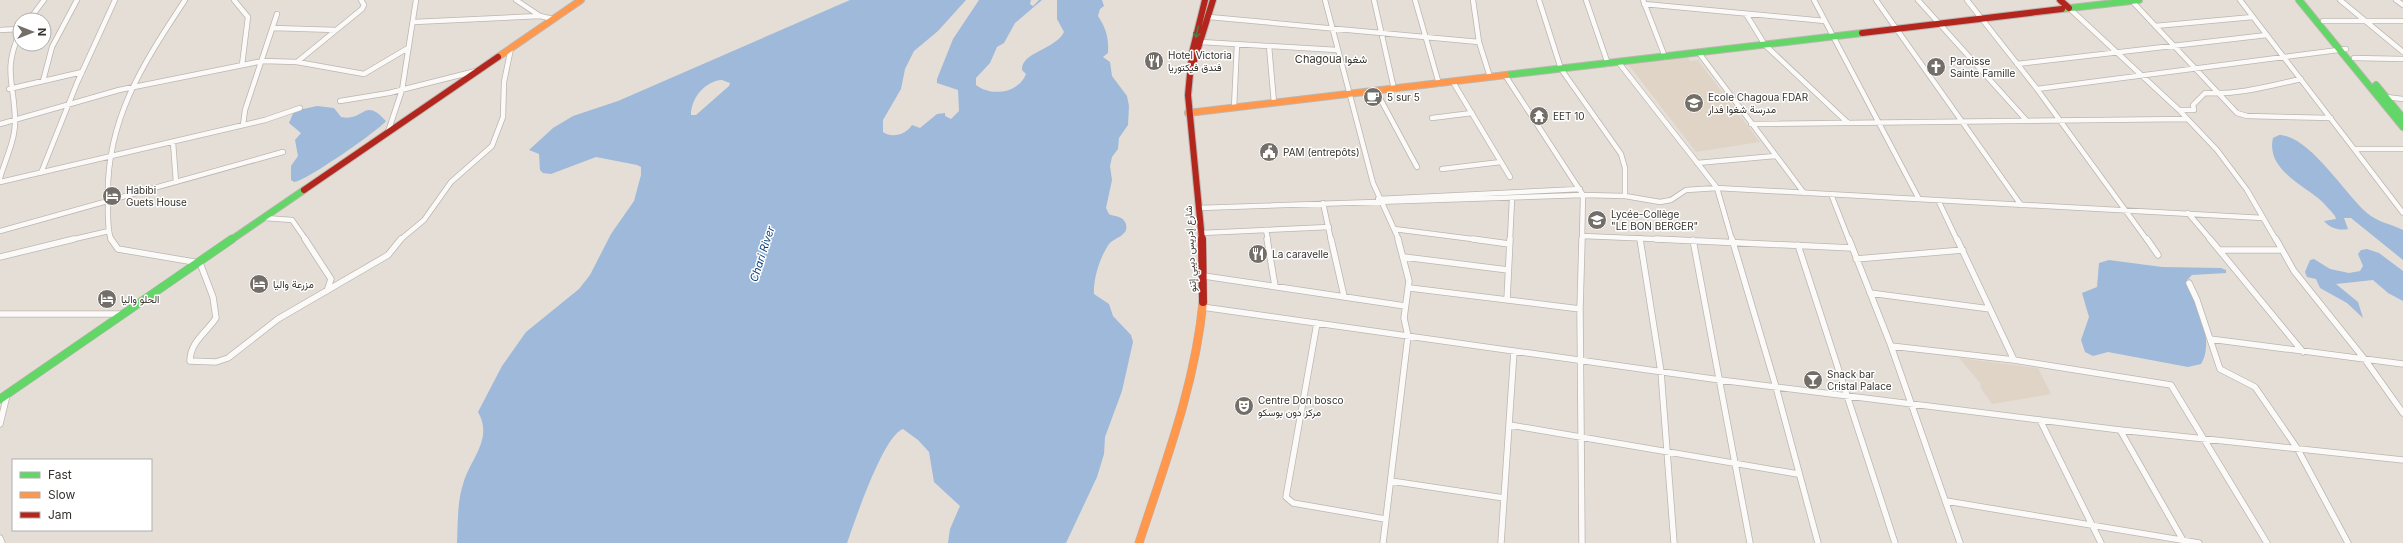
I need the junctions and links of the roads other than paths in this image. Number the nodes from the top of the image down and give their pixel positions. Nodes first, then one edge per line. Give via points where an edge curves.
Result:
1 (44, 0) edge
2 (77, 0) edge
3 (115, 0) edge
4 (185, 0) edge
5 (234, 0) edge
6 (361, 0) edge
7 (416, 0) edge
8 (516, 0) edge
9 (581, 0) edge
10 (1202, 0) edge
11 (1205, 0) edge
12 (1213, 0) edge
13 (1217, 0) edge
14 (1325, 0) edge
15 (1374, 0) edge
16 (1415, 0) edge
17 (1473, 0) edge
18 (1539, 0) edge
19 (1586, 0) edge
20 (1814, 0) edge
21 (1876, 0) edge
22 (1918, 0) edge
23 (1967, 0) edge
24 (2060, 0) edge
25 (2066, 0) edge
26 (2134, 0) edge
27 (2240, 0) edge
28 (2299, 0) edge
29 (2306, 0) edge
30 (2340, 0) edge
31 (2396, 0) edge
32 (1644, 2) edge
33 (2403, 5) edge
34 (2071, 8) junction
35 (35, 12) edge
36 (1202, 12) junction
37 (277, 14) dead end
38 (1746, 14) junction
39 (1210, 15) junction
40 (540, 16) junction
41 (2253, 17) junction
42 (1983, 18) junction
43 (553, 19) junction
44 (1825, 21) junction
45 (2323, 21) junction
46 (2363, 21) junction
47 (2403, 21) edge
48 (414, 22) junction
49 (1939, 24) junction
50 (2155, 26) junction
51 (273, 28) junction
52 (1332, 28) junction
53 (12, 29) edge
54 (1896, 29) junction
55 (0, 30) edge
56 (336, 30) junction
57 (1383, 33) junction
58 (2267, 35) junction
59 (1425, 37) junction
60 (1834, 37) junction
61 (1201, 42) junction
62 (1479, 42) junction
63 (1237, 44) junction
64 (12, 45) edge
65 (1765, 45) junction
66 (1269, 46) junction
67 (2173, 47) junction
68 (408, 48) junction
69 (511, 48) junction
70 (2338, 49) junction
71 (2346, 49) junction
72 (1337, 50) junction
73 (2403, 52) edge
74 (1699, 53) junction
75 (2119, 53) junction
76 (2282, 56) junction
77 (1665, 57) junction
78 (2354, 58) junction
79 (2403, 59) edge
80 (263, 61) junction
81 (297, 62) junction
82 (1619, 63) junction
83 (1608, 64) junction
84 (2017, 64) junction
85 (242, 65) junction
86 (1192, 65) junction
87 (1560, 69) junction
88 (2193, 69) junction
89 (478, 70) junction
90 (82, 72) junction
91 (1505, 75) junction
92 (2142, 76) junction
93 (1490, 77) junction
94 (2301, 79) junction
95 (43, 81) junction
96 (1453, 82) junction
97 (1439, 84) junction
98 (132, 86) junction
99 (1394, 88) junction
100 (9, 89) junction
101 (2036, 89) junction
102 (402, 90) junction
103 (1376, 91) junction
104 (1348, 94) junction
105 (2221, 94) junction
106 (2377, 96) junction
107 (2386, 97) junction
108 (2403, 99) edge
109 (340, 101) dead end
110 (1274, 103) junction
111 (69, 104) junction
112 (300, 108) dead end
113 (1234, 108) junction
114 (2179, 110) junction
115 (1188, 113) junction
116 (1472, 113) junction
117 (1432, 118) dead end
118 (2331, 118) junction
119 (2403, 118) edge
120 (2187, 119) junction
121 (2059, 120) junction
122 (15, 121) junction
123 (2027, 121) junction
124 (1879, 122) junction
125 (1962, 122) junction
126 (1848, 123) junction
127 (0, 124) edge
128 (1751, 124) junction
129 (243, 125) junction
130 (2403, 127) edge
131 (388, 132) junction
132 (174, 142) junction
133 (2356, 149) junction
134 (2403, 149) edge
135 (283, 152) dead end
136 (1775, 156) junction
137 (109, 158) junction
138 (1501, 162) junction
139 (1697, 163) junction
140 (1417, 167) dead end
141 (1442, 169) dead end
142 (41, 173) junction
143 (1510, 177) dead end
144 (0, 178) edge
145 (0, 182) edge
146 (176, 182) junction
147 (1717, 188) junction
148 (1580, 189) junction
149 (1804, 193) junction
150 (1830, 194) junction
151 (1583, 195) junction
152 (1451, 196) junction
153 (1625, 196) junction
154 (1512, 199) junction
155 (1919, 199) junction
156 (1938, 200) junction
157 (1379, 201) junction
158 (1453, 201) junction
159 (107, 202) junction
160 (1323, 204) junction
161 (2021, 205) junction
162 (1199, 208) junction
163 (2124, 209) junction
164 (2403, 213) edge
165 (2188, 214) junction
166 (265, 218) junction
167 (2263, 218) junction
168 (1329, 227) junction
169 (1394, 229) junction
170 (1266, 230) junction
171 (0, 231) edge
172 (109, 231) junction
173 (1201, 233) junction
174 (1583, 236) junction
175 (1640, 238) junction
176 (1693, 240) junction
177 (1734, 242) junction
178 (1509, 244) junction
179 (1798, 245) junction
180 (1852, 248) junction
181 (1963, 250) junction
182 (2219, 250) junction
183 (2282, 250) junction
184 (2158, 255) dead end
185 (0, 257) edge
186 (1404, 257) junction
187 (1856, 259) junction
188 (200, 262) junction
189 (1508, 270) junction
190 (1204, 276) junction
191 (2189, 283) dead end
192 (1275, 286) junction
193 (1410, 288) junction
194 (327, 292) junction
195 (1870, 293) junction
196 (1344, 296) junction
197 (1506, 300) junction
198 (1406, 306) junction
199 (1202, 307) junction
200 (1580, 309) junction
201 (1990, 309) junction
202 (0, 314) edge
203 (125, 314) junction
204 (1317, 323) junction
205 (1408, 336) junction
206 (2210, 339) junction
207 (1891, 346) junction
208 (1514, 351) junction
209 (2303, 352) junction
210 (2014, 360) junction
211 (2366, 361) junction
212 (1581, 362) junction
213 (2403, 364) edge
214 (1661, 372) junction
215 (1720, 380) junction
216 (1776, 387) junction
217 (7, 395) junction
218 (1846, 396) junction
219 (0, 399) edge
220 (1911, 404) junction
221 (2403, 413) edge
222 (2040, 420) junction
223 (0, 424) edge
224 (1510, 425) junction
225 (2120, 430) junction
226 (1582, 437) junction
227 (2202, 439) junction
228 (2297, 448) junction
229 (1666, 452) junction
230 (2403, 460) edge
231 (1734, 465) junction
232 (1798, 474) junction
233 (1391, 481) junction
234 (1504, 498) junction
235 (1946, 501) junction
236 (1386, 519) junction
237 (2090, 525) junction
238 (0, 538) edge
239 (2184, 542) edge
240 (2, 543) edge
241 (1139, 543) edge
242 (1382, 543) edge
243 (1501, 543) edge
244 (1582, 543) edge
245 (1674, 543) edge
246 (1750, 543) edge
247 (1818, 543) edge
248 (1895, 543) edge
249 (1960, 543) edge
250 (2101, 543) edge
251 (2199, 543) edge
252 (2267, 543) edge
253 (2348, 543) edge

1 - 35 street
2 - 95 street via 52,47
3 - 90 street
4 - 98 street
5 - 85 street via 248,17
6 - 56 street via 364,5 362,8
7 - 48 street
8 - 40 street
9 - 43 main road
10 - 36 main road
11 - 36 main road, شارع إدريس ديبي إتنو
12 - 39 main road, شارع إدريس ديبي إتنو
13 - 39 main road
14 - 52 street
15 - 57 street
16 - 59 street
17 - 62 street
18 - 87 street
19 - 83 street
20 - 44 street
21 - 54 street
22 - 49 street
23 - 42 street
24 - 34 main road
25 - 34 main road
26 - 34 main road
26 - 50 street
27 - 41 street
28 - 70 main road
29 - 45 main road
30 - 46 street
31 - 33 street
32 - 38 street
32 - 77 street
34 - 42 main road
34 - 75 street
36 -> 86 main road, شارع إدريس ديبي إتنو
37 - 51 street
38 - 44 street
38 - 65 street
39 - 52 street
39 - 61 main road, شارع إدريس ديبي إتنو
40 - 43 street
40 - 48 street
41 - 50 street
41 - 58 street
42 - 49 main road
42 - 84 street
43 - 69 main road
44 - 60 street
45 - 46 street
45 - 71 main road
46 - 47 street
46 - 73 street
48 - 68 street
49 - 54 main road
49 - 123 street
50 - 67 street
51 - 56 street
51 - 80 street
52 - 57 street
52 - 72 street
53 - 55 street
54 - 60 main road
54 - 125 street
56 - 81 street
57 - 59 street
57 - 99 street
58 - 67 street
58 - 76 street
59 - 62 street
59 - 97 street
60 - 65 main road
60 - 124 street
61 - 63 street
61 - 86 main road, شارع إدريس ديبي إتنو
62 - 93 street
63 - 66 street
63 - 113 street
64 - 100 street via 5,61
65 - 74 main road
65 - 126 street
66 - 72 street
66 - 110 street
67 - 75 street
67 - 88 street
68 - 81 street via 364,74
68 - 102 street
69 - 89 main road
69 - 194 street via 504,82 503,117 492,146 451,182 424,220 398,242 388,255
70 - 71 street
70 - 76 street
70 - 106 main road
71 - 78 main road
72 - 104 street
74 - 77 main road
74 - 128 street
75 - 84 street
75 - 92 street
76 - 88 street
76 - 94 street
77 - 82 main road
78 - 79 street
78 - 107 main road
80 - 81 street
80 - 85 street
80 - 129 street via 245,110
82 - 83 main road
82 - 139 street
83 - 87 main road
84 - 101 street
85 - 98 street
86 - 115 main road, شارع إدريس ديبي إتنو via 1188,85
87 - 91 main road
87 - 153 street via 1621,154 1625,168
88 - 92 street
88 - 105 street
89 - 102 street
89 - 131 main road
90 - 95 street
90 - 111 street
91 - 93 main road
91 - 148 street
92 - 101 street
92 - 114 street
93 - 96 main road
94 - 105 street
94 - 118 street
95 - 100 street
96 - 97 main road
96 - 116 street
97 - 99 main road
98 - 111 street
98 - 137 street
99 - 103 main road
100 - 122 street
101 - 121 street
102 - 109 street
102 - 131 street
103 - 104 main road
103 - 140 street
104 - 110 main road
104 - 157 street
105 - 114 street via 2203,94 2193,105 2194,110
105 - 118 street via 2237,113 2242,115
106 - 107 street
106 - 130 main road
107 - 108 street
107 - 119 main road
110 - 113 main road
111 - 122 street
111 - 142 street
112 - 129 street
113 - 115 main road
114 - 120 street
115 - 162 main road, شارع إدريس ديبي إتنو
116 - 117 street
116 - 138 street
118 - 133 street
120 - 121 street
120 - 167 street via 2217,150 2247,190
121 - 123 street
121 - 163 street
122 - 127 street
122 - 144 street via 14,136
123 - 125 street
124 - 125 street
124 - 126 street
124 - 155 street
125 - 161 street
126 - 128 street
128 - 136 street
129 - 132 street
131 - 166 main road
132 - 137 street
132 - 146 street
133 - 134 street
133 - 164 street
135 - 146 street
136 - 139 street
136 - 149 street
137 - 142 street
137 - 159 street
138 - 141 street
138 - 143 street
139 - 147 street
142 - 145 street
146 - 159 street
147 - 149 street
147 - 153 street via 1686,190 1666,201
147 - 177 street
148 - 151 street
148 - 152 street
149 - 150 street
150 - 155 street
150 - 180 street
151 - 153 street
151 - 154 street
151 - 174 street
152 - 157 street
152 - 158 street
154 - 158 street
154 - 178 street
155 - 156 street
156 - 161 street
156 - 181 street
157 - 158 street
157 - 160 street
157 - 169 street
159 - 171 street
159 - 172 street
160 - 162 street
160 - 168 street
161 - 163 street
162 - 173 main road, شارع إدريس ديبي إتنو
163 - 165 street
163 - 184 street
165 - 167 street
165 - 182 street
166 - 188 main road
166 - 194 street via 292,220 331,279
167 - 183 street
168 - 170 street
168 - 196 street
169 - 178 street
169 - 186 street
170 - 173 street
170 - 192 street
172 - 185 street
172 - 188 street via 113,246 118,249
173 - 190 main road, شارع إدريس ديبي إتنو
174 - 175 street
174 - 200 street
175 - 176 street
175 - 214 street
176 - 177 street
176 - 215 street
177 - 179 street
177 - 216 street
178 - 189 street
179 - 180 street
179 - 218 street
180 - 187 street
181 - 187 street
181 - 201 street
182 - 183 street
182 - 209 street
183 - 211 street via 2294,271
186 - 189 street
186 - 193 street
187 - 195 street
188 - 194 street via 213,297 216,318 199,336 189,356 190,361 194,362 216,362 228,358 278,319
188 - 203 main road
189 - 197 street
190 - 192 street
190 - 199 main road, شارع إدريس ديبي إتنو
191 - 206 street
192 - 196 street
193 - 197 street
193 - 198 street
195 - 201 street
195 - 207 street
196 - 198 street
197 - 200 street
198 - 205 street via 1404,325
199 - 204 street
199 - 241 main road, شارع إدريس ديبي إتنو via 1196,354 1177,424
200 - 212 street
201 - 210 street
202 - 203 street
203 - 217 main road
204 - 205 street
204 - 236 street via 1286,497 1293,503
205 - 208 street
205 - 233 street
206 - 209 street
206 - 228 street via 2220,369 2251,384
207 - 210 street
207 - 220 street
208 - 212 street
208 - 224 street
209 - 211 street
210 - 227 street via 2171,385
211 - 213 street
211 - 221 street
212 - 214 street
212 - 226 street
214 - 215 street
214 - 229 street
215 - 216 street
215 - 231 street
216 - 218 street
216 - 232 street
217 - 219 main road
217 - 223 street
218 - 220 street
218 - 248 street
220 - 222 street
220 - 235 street
222 - 225 street
222 - 237 street
224 - 226 street
224 - 234 street
225 - 227 street
225 - 239 street
226 - 229 street
226 - 244 street
227 - 228 street
227 - 252 street
228 - 230 street
228 - 253 street
229 - 231 street
229 - 245 street
231 - 232 street
231 - 246 street
232 - 247 street
233 - 234 street
233 - 236 street
234 - 243 street
235 - 237 street
235 - 249 street
236 - 242 street
237 - 239 street
237 - 250 street
238 - 240 street
239 - 251 street

